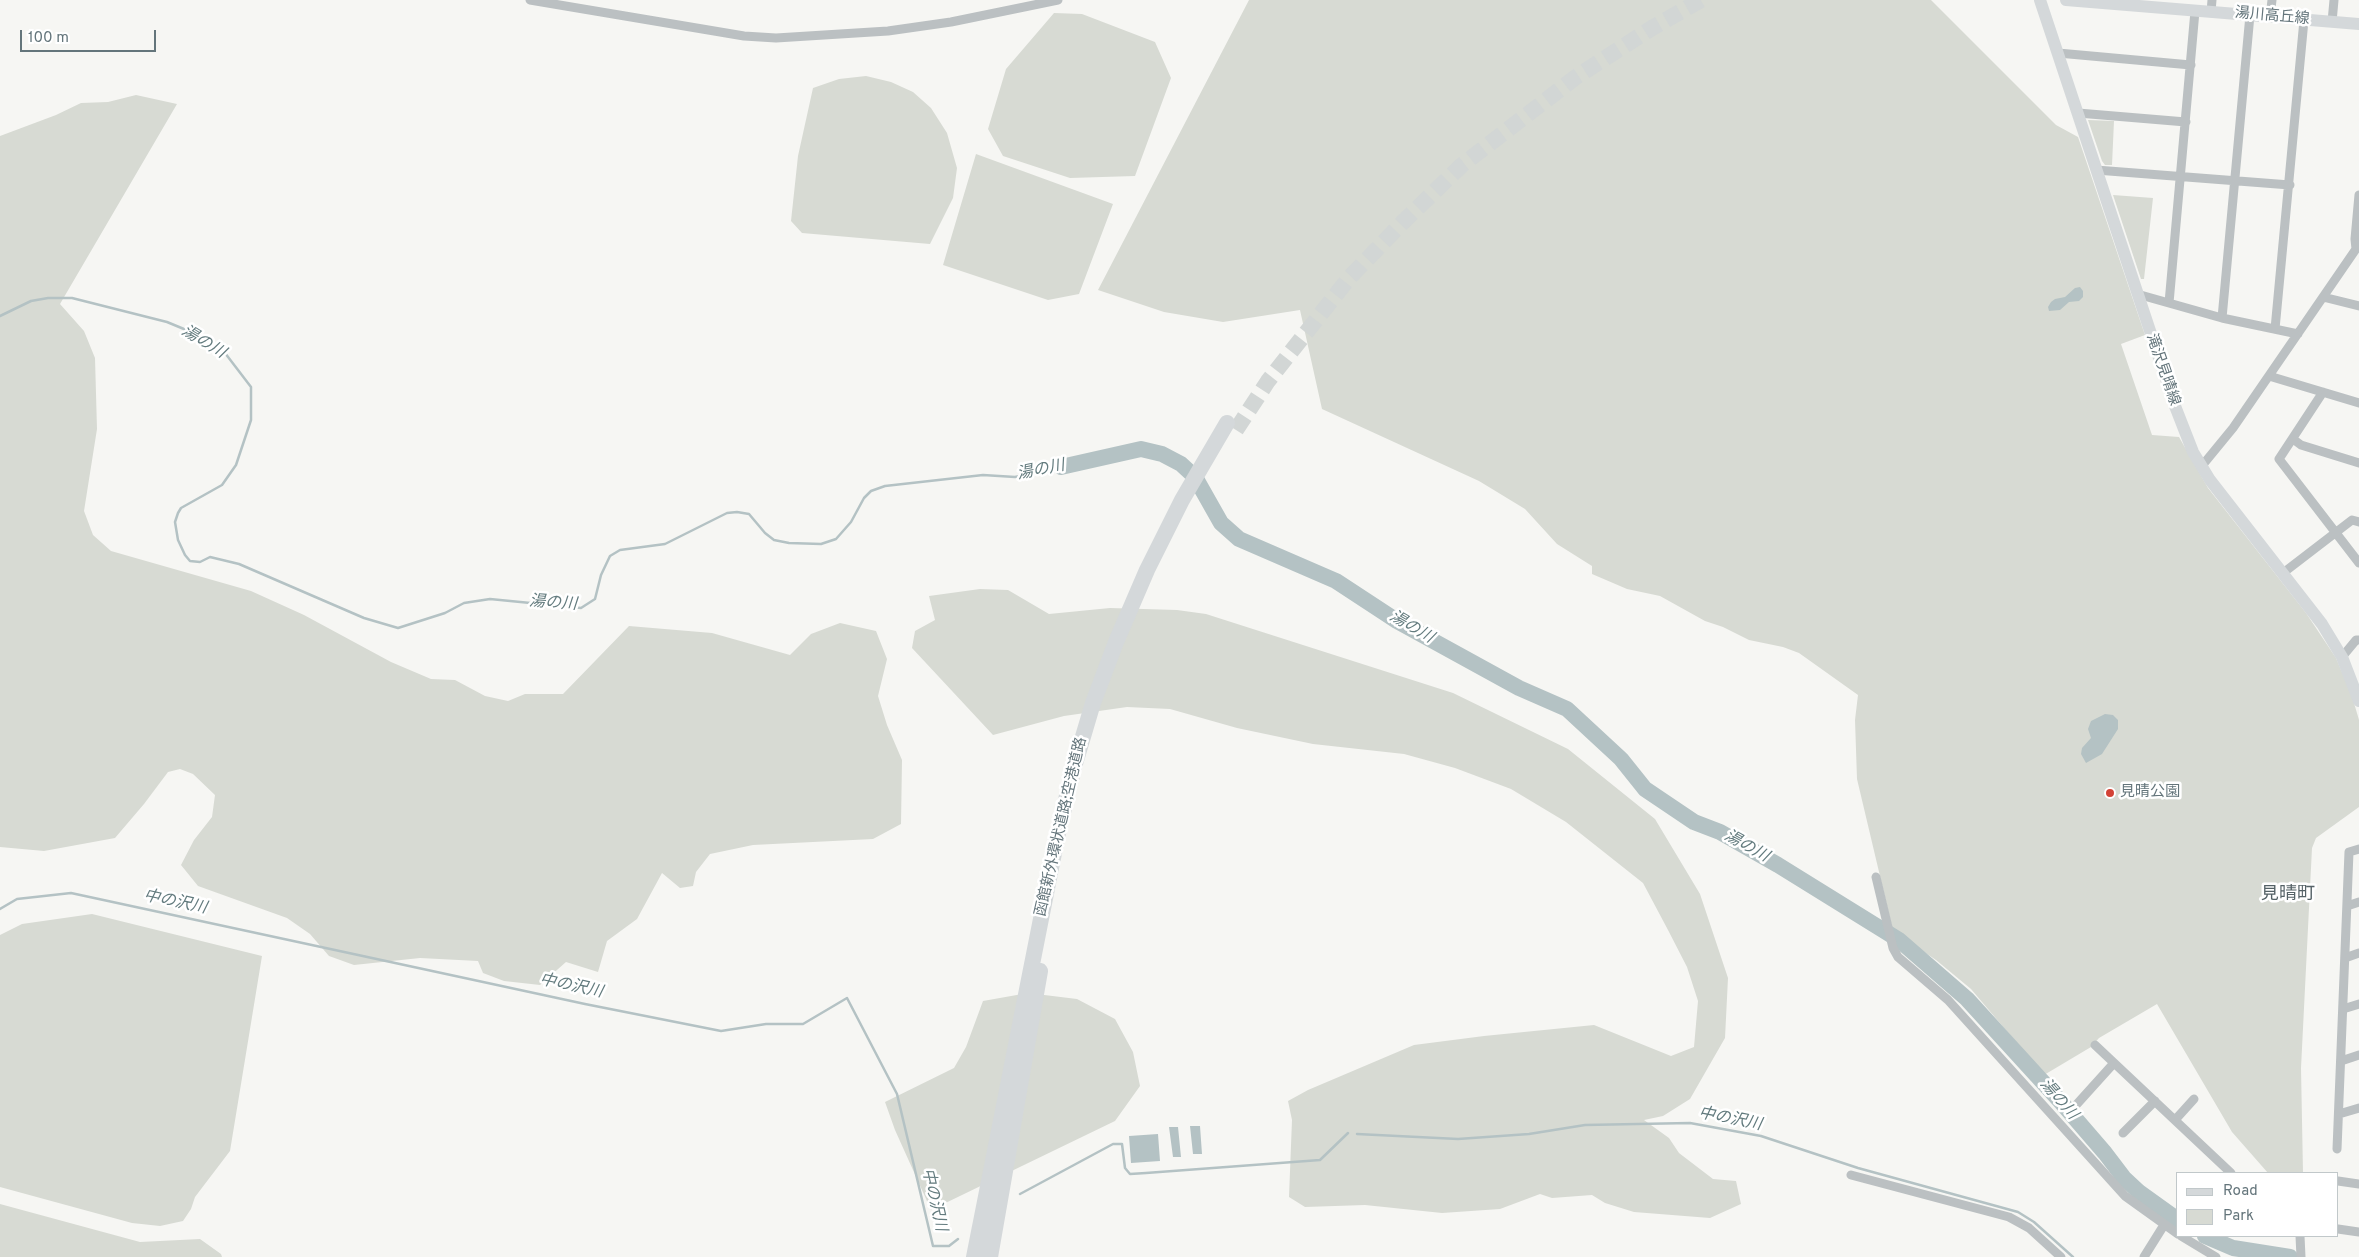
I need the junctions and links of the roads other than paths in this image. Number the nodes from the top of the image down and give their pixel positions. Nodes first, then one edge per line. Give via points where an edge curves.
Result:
1 (530, 0) edge
2 (1058, 0) edge
3 (2040, 0) edge
4 (2066, 0) edge
5 (2272, 0) edge
6 (2334, 0) edge
7 (2156, 4) edge
8 (2212, 6) edge
9 (2195, 11) junction
10 (2250, 15) junction
11 (2270, 17) junction
12 (2304, 20) junction
13 (2332, 22) junction
14 (2359, 24) edge
15 (2058, 53) junction
16 (2190, 65) junction
17 (2078, 113) junction
18 (2186, 122) junction
19 (2096, 170) junction
20 (2181, 176) junction
21 (2236, 181) junction
22 (2290, 185) junction
23 (2359, 195) edge
24 (2357, 250) edge
25 (2137, 294) junction
26 (2323, 297) junction
27 (2169, 303) junction
28 (2359, 306) edge
29 (2222, 318) junction
30 (2275, 329) junction
31 (2298, 334) junction
32 (2269, 376) junction
33 (2324, 392) junction
34 (2359, 403) edge
35 (1232, 426) tunnel mouth
36 (2293, 439) junction
37 (2359, 463) edge
38 (2202, 467) junction
39 (1186, 502) junction
40 (2359, 522) edge
41 (2336, 532) junction
42 (2359, 563) edge
43 (2283, 573) junction
44 (2359, 640) edge
45 (2342, 657) junction
46 (2359, 701) edge
47 (2359, 849) edge
48 (1876, 877) dead end
49 (2359, 902) edge
50 (2347, 906) junction
51 (2359, 953) edge
52 (2345, 958) junction
53 (2359, 1004) edge
54 (2343, 1009) junction
55 (2096, 1045) dead end
56 (2359, 1055) edge
57 (2340, 1061) junction
58 (2114, 1063) junction
59 (2194, 1099) dead end
60 (2155, 1101) junction
61 (2077, 1104) dead end
62 (2359, 1108) edge
63 (2339, 1114) junction
64 (2175, 1120) junction
65 (2123, 1133) dead end
66 (2337, 1149) dead end
67 (2230, 1172) edge
68 (1850, 1175) dead end
69 (2339, 1181) edge
70 (2359, 1184) edge
71 (2164, 1225) junction
72 (2339, 1229) edge
73 (2359, 1232) edge
74 (2176, 1233) edge
75 (2182, 1237) edge
76 (2300, 1237) edge
77 (2301, 1254) edge
78 (974, 1257) edge
79 (990, 1257) edge
80 (2061, 1257) edge
81 (2144, 1257) edge
82 (2216, 1257) edge

1 - 2 street via 744,36 776,38 888,31
3 - 15 street, 滝沢見晴線
4 - 7 street, 湯川高丘線
5 - 11 street
6 - 13 street
7 - 9 street, 湯川高丘線
8 - 9 street, 湯川高丘線
8 - 10 street, 湯川高丘線
9 - 16 street
10 - 11 street, 湯川高丘線
10 - 21 street
11 - 12 street, 湯川高丘線
12 - 13 street, 湯川高丘線
12 - 22 street
13 - 14 street, 湯川高丘線
15 - 16 street
15 - 17 street, 滝沢見晴線
16 - 18 street
17 - 18 street
17 - 19 street, 滝沢見晴線
18 - 20 street
19 - 20 street
19 - 25 street, 滝沢見晴線
20 - 21 street
20 - 27 street
21 - 22 street
21 - 29 street
22 - 30 street
23 - 24 street via 2354,239
24 - 26 street
25 - 27 street
25 - 38 street, 滝沢見晴線 via 2184,433
26 - 28 street
26 - 31 street
27 - 29 street
29 - 30 street
30 - 31 street
31 - 32 street
32 - 33 street
32 - 38 street
33 - 34 street
33 - 36 street
35 - 39 highway, 函館新外環状道路;空港道路
36 - 37 street via 2301,445
36 - 41 street via 2279,459
38 - 43 street, 滝沢見晴線
39 - 78 highway, 函館新外環状道路;空港道路 via 1146,570 1093,703 1074,767 1038,925
39 - 79 highway, 函館新外環状道路;空港道路 via 1123,644 1081,770 1052,908
40 - 41 street via 2352,520
41 - 42 street
41 - 43 street
43 - 45 street, 滝沢見晴線 via 2322,624
44 - 45 street
45 - 46 street, 滝沢見晴線
47 - 50 street via 2349,852
48 - 71 street via 1893,948 1906,966 1948,1000 2125,1196
49 - 50 street
50 - 52 street
51 - 52 street
52 - 54 street
53 - 54 street
54 - 57 street
55 - 58 street
56 - 57 street
57 - 63 street
58 - 60 street
58 - 61 street
59 - 64 street
60 - 64 street
60 - 65 street
62 - 63 street
63 - 66 street
64 - 67 street
68 - 80 street via 2009,1217 2029,1228
69 - 70 street
71 - 74 street
71 - 81 street
72 - 73 street
75 - 82 street
76 - 77 street

